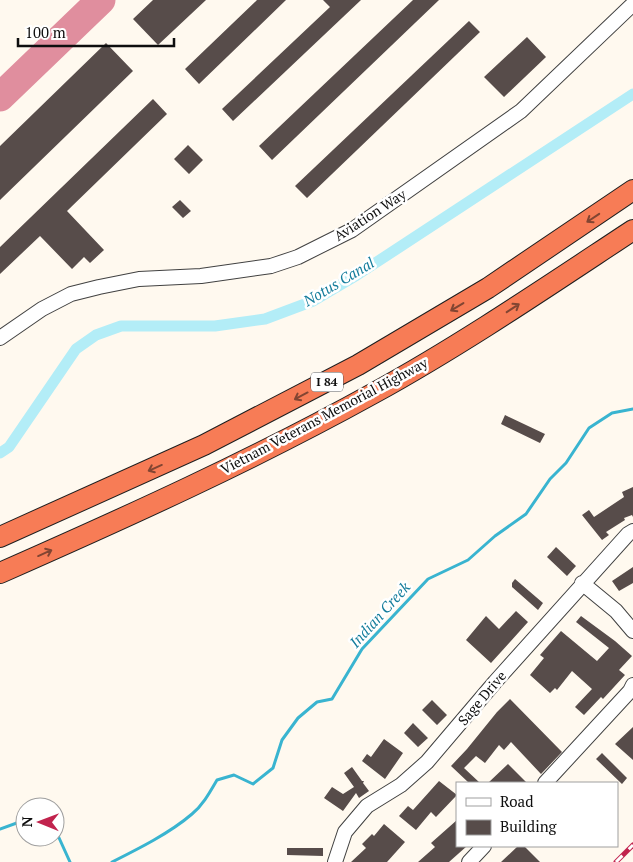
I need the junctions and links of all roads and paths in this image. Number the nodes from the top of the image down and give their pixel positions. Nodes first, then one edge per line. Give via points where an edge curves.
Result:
1 (633, 4) edge
2 (633, 190) edge
3 (633, 230) edge
4 (0, 338) edge
5 (633, 531) edge
6 (0, 537) edge
7 (0, 573) edge
8 (582, 583) junction
9 (633, 631) edge
10 (633, 685) edge
11 (546, 782) edge
12 (483, 847) edge
13 (335, 862) edge
14 (468, 862) edge

1 - 4 street, Aviation Way via 521,110 352,230 298,257 271,266 201,276 139,279 71,294 42,309
2 -> 6 highway, I 84 via 488,288 358,365 204,446
7 -> 3 highway, Vietnam Veterans Memorial Highway / I 84 via 247,460 375,392 463,340
5 - 8 street, Sage Drive
8 - 9 street via 616,611
8 - 13 street, Sage Drive via 427,762 400,785 367,806 345,832
10 - 11 street
12 - 14 street

